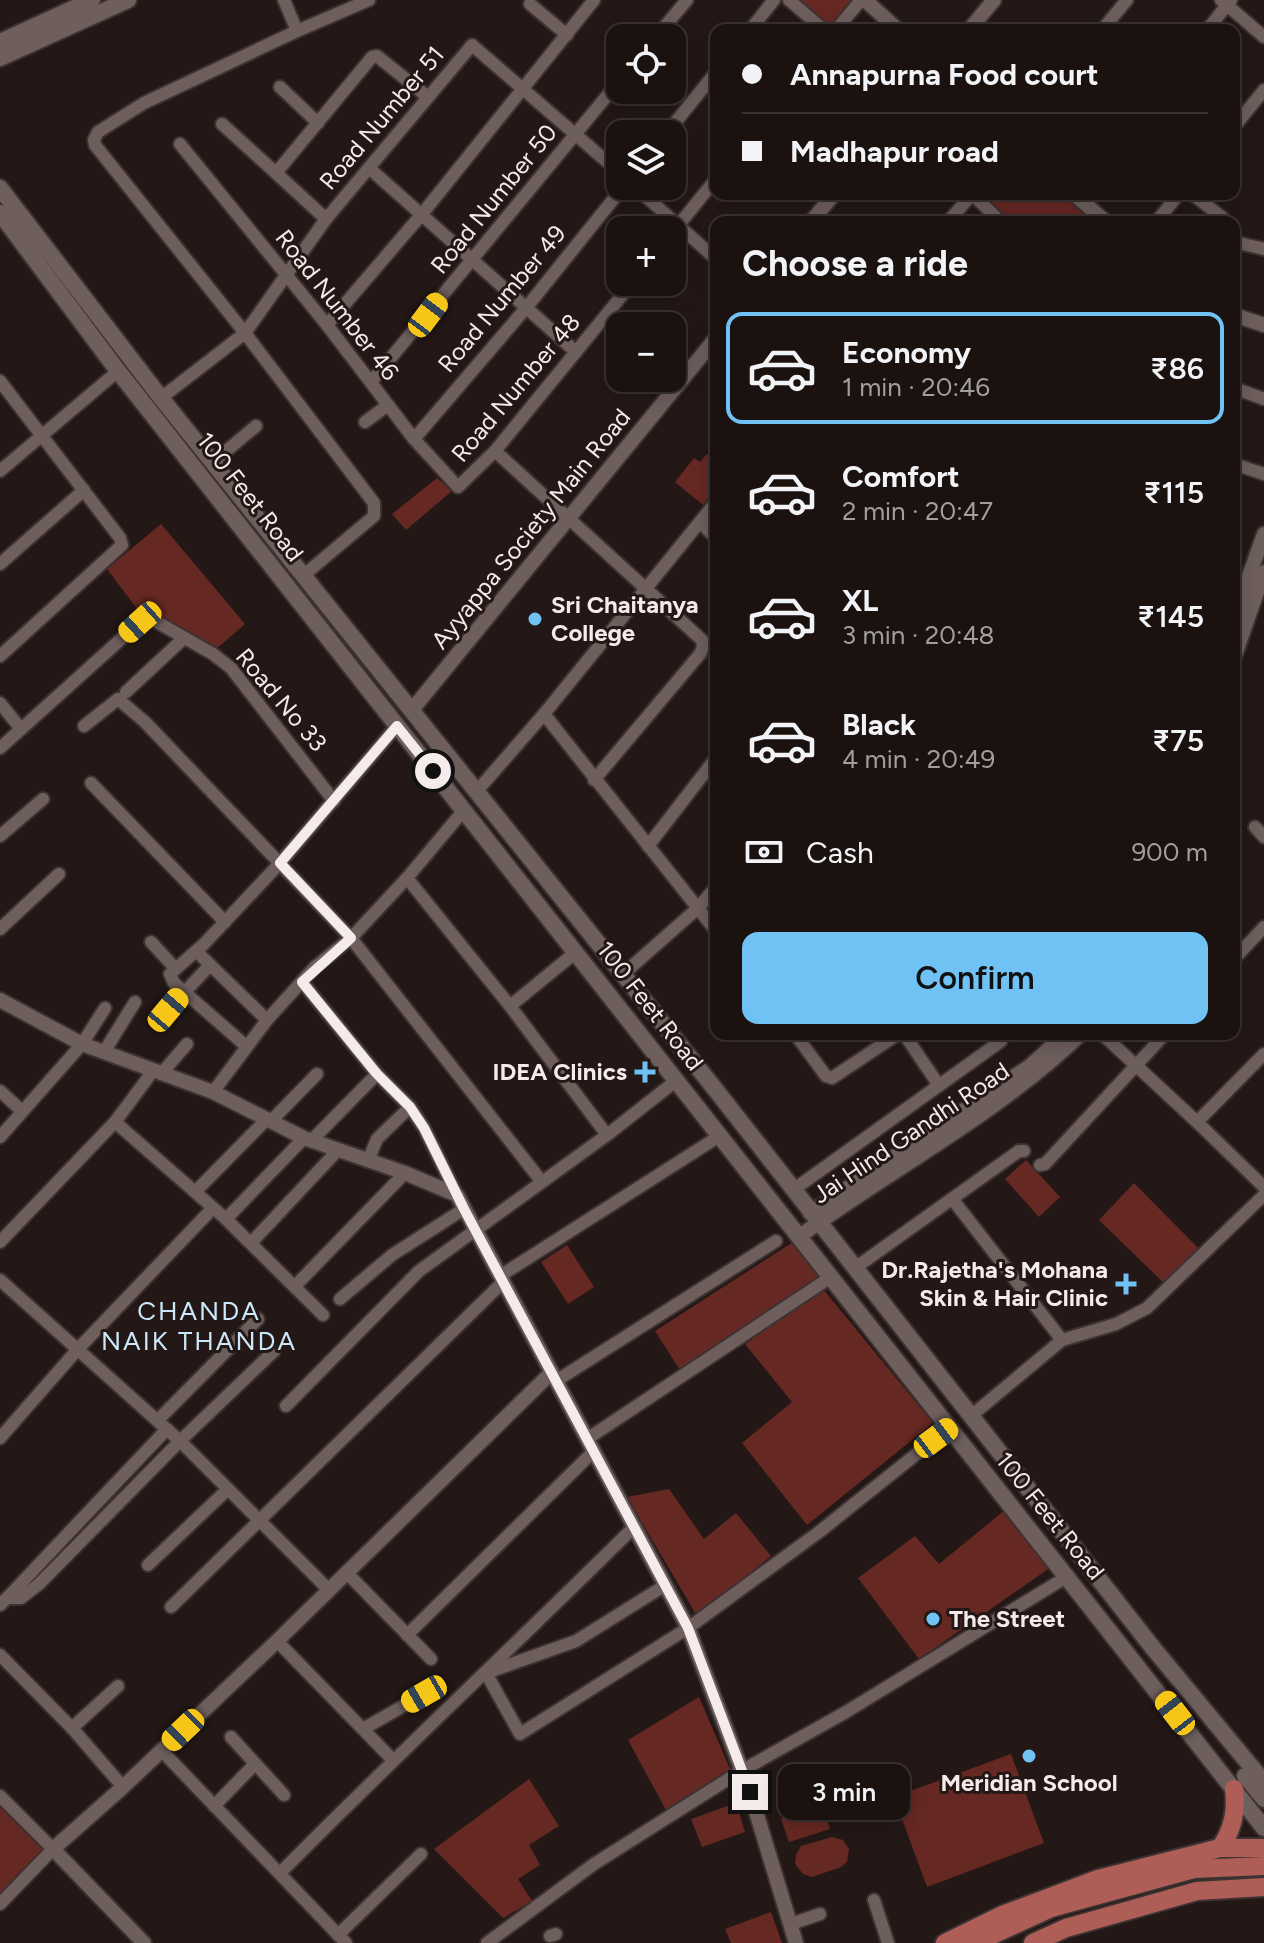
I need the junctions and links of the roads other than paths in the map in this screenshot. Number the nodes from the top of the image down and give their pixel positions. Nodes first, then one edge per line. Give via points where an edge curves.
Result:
1 (92, 0) edge
2 (128, 0) edge
3 (284, 0) edge
4 (369, 0) edge
5 (594, 0) edge
6 (687, 0) edge
7 (774, 0) edge
8 (789, 0) edge
9 (863, 0) edge
10 (994, 0) edge
11 (1127, 0) edge
12 (1227, 2) edge
13 (530, 4) dead end
14 (667, 24) edge
15 (755, 24) edge
16 (817, 24) edge
17 (841, 24) edge
18 (891, 24) edge
19 (974, 24) edge
20 (1107, 24) edge
21 (1211, 24) edge
22 (297, 31) junction
23 (567, 35) junction
24 (1264, 37) edge
25 (0, 42) edge
26 (0, 58) edge
27 (710, 79) edge
28 (280, 87) dead end
29 (525, 88) junction
30 (1264, 90) edge
31 (428, 97) junction
32 (606, 97) edge
33 (677, 120) edge
34 (1240, 120) edge
35 (318, 123) junction
36 (222, 124) dead end
37 (576, 133) junction
38 (180, 144) dead end
39 (606, 160) edge
40 (369, 168) junction
41 (276, 173) junction
42 (710, 186) edge
43 (0, 188) edge
44 (613, 200) edge
45 (647, 200) edge
46 (829, 200) edge
47 (967, 200) edge
48 (978, 200) edge
49 (1081, 200) edge
50 (1174, 200) edge
51 (1200, 200) edge
52 (0, 213) edge
53 (422, 214) junction
54 (662, 216) edge
55 (686, 216) edge
56 (816, 216) edge
57 (953, 216) edge
58 (995, 216) edge
59 (1099, 216) edge
60 (1161, 216) edge
61 (1220, 216) edge
62 (326, 219) junction
63 (686, 238) edge
64 (1240, 243) edge
65 (1264, 249) edge
66 (710, 255) edge
67 (472, 258) junction
68 (285, 274) junction
69 (622, 296) edge
70 (526, 308) junction
71 (1240, 317) edge
72 (327, 325) junction
73 (1264, 325) edge
74 (245, 333) junction
75 (710, 345) edge
76 (576, 352) junction
77 (118, 371) junction
78 (0, 381) edge
79 (371, 382) junction
80 (1240, 390) edge
81 (161, 398) junction
82 (1264, 399) edge
83 (388, 405) junction
84 (365, 422) dead end
85 (256, 426) dead end
86 (42, 437) junction
87 (414, 439) junction
88 (495, 451) junction
89 (213, 462) junction
90 (1240, 466) edge
91 (0, 471) edge
92 (1264, 474) edge
93 (463, 485) joint
94 (84, 490) junction
95 (710, 510) edge
96 (570, 518) junction
97 (700, 522) junction
98 (710, 532) edge
99 (271, 534) junction
100 (1264, 534) edge
101 (257, 545) junction
102 (0, 564) edge
103 (1260, 571) edge
104 (304, 575) junction
105 (648, 588) junction
106 (1240, 607) edge
107 (1240, 638) edge
108 (183, 639) junction
109 (0, 656) edge
110 (126, 692) dead end
111 (0, 703) edge
112 (411, 711) junction
113 (544, 714) junction
114 (84, 726) dead end
115 (397, 726) junction
116 (21, 729) junction
117 (0, 748) edge
118 (710, 766) edge
119 (594, 780) junction
120 (91, 783) dead end
121 (477, 791) junction
122 (43, 799) dead end
123 (334, 801) junction
124 (464, 810) junction
125 (0, 836) edge
126 (648, 846) junction
127 (280, 863) junction
128 (59, 874) dead end
129 (407, 878) junction
130 (710, 894) edge
131 (698, 908) junction
132 (225, 922) junction
133 (710, 923) edge
134 (1264, 927) edge
135 (0, 929) edge
136 (351, 938) junction
137 (151, 942) dead end
138 (196, 951) junction
139 (576, 952) junction
140 (1240, 953) edge
141 (210, 965) junction
142 (175, 968) junction
143 (622, 975) junction
144 (302, 982) junction
145 (184, 992) junction
146 (0, 1000) edge
147 (135, 1002) dead end
148 (510, 1006) junction
149 (105, 1008) dead end
150 (168, 1010) dead end
151 (267, 1020) junction
152 (799, 1040) edge
153 (889, 1040) edge
154 (908, 1040) edge
155 (1058, 1040) edge
156 (1075, 1040) edge
157 (1108, 1040) edge
158 (1160, 1040) edge
159 (1001, 1041) dead end
160 (82, 1044) junction
161 (187, 1044) dead end
162 (246, 1046) junction
163 (104, 1052) junction
164 (1264, 1054) edge
165 (1136, 1066) junction
166 (157, 1072) junction
167 (317, 1074) dead end
168 (377, 1074) junction
169 (677, 1080) junction
170 (938, 1084) junction
171 (0, 1091) edge
172 (213, 1092) junction
173 (410, 1107) junction
174 (22, 1111) junction
175 (269, 1120) junction
176 (115, 1122) junction
177 (1197, 1122) junction
178 (607, 1135) junction
179 (721, 1135) junction
180 (0, 1137) edge
181 (308, 1139) junction
182 (338, 1150) junction
183 (1024, 1151) dead end
184 (368, 1161) junction
185 (1040, 1165) dead end
186 (405, 1173) junction
187 (542, 1182) junction
188 (1264, 1187) edge
189 (793, 1190) junction
190 (195, 1192) junction
191 (1264, 1195) edge
192 (953, 1200) junction
193 (461, 1202) junction
194 (213, 1208) junction
195 (814, 1217) junction
196 (226, 1219) junction
197 (476, 1230) junction
198 (796, 1230) junction
199 (0, 1242) edge
200 (251, 1243) junction
201 (855, 1268) junction
202 (831, 1277) junction
203 (502, 1279) junction
204 (0, 1280) edge
205 (295, 1286) junction
206 (340, 1299) dead end
207 (323, 1315) dead end
208 (258, 1319) dead end
209 (901, 1326) junction
210 (1062, 1340) junction
211 (881, 1341) junction
212 (78, 1349) junction
213 (274, 1351) dead end
214 (553, 1377) junction
215 (286, 1406) dead end
216 (971, 1416) junction
217 (162, 1425) junction
218 (949, 1428) junction
219 (0, 1438) edge
220 (180, 1441) junction
221 (590, 1446) junction
222 (990, 1479) junction
223 (228, 1489) junction
224 (260, 1522) junction
225 (633, 1528) junction
226 (148, 1565) dead end
227 (346, 1572) junction
228 (1068, 1576) junction
229 (664, 1586) junction
230 (328, 1589) junction
231 (3, 1602) edge
232 (171, 1607) dead end
233 (688, 1628) junction
234 (407, 1635) junction
235 (277, 1641) junction
236 (0, 1655) edge
237 (431, 1659) dead end
238 (486, 1673) junction
239 (118, 1686) dead end
240 (424, 1694) dead end
241 (72, 1728) junction
242 (363, 1729) junction
243 (231, 1737) dead end
244 (162, 1751) junction
245 (392, 1759) junction
246 (255, 1764) junction
247 (741, 1771) junction
248 (1264, 1782) edge
249 (123, 1787) junction
250 (1234, 1789) junction
251 (284, 1795) dead end
252 (0, 1796) edge
253 (1264, 1799) edge
254 (214, 1806) junction
255 (1264, 1828) edge
256 (1220, 1848) junction
257 (1264, 1848) edge
258 (53, 1849) junction
259 (421, 1854) dead end
260 (1264, 1866) edge
261 (280, 1873) junction
262 (1264, 1875) edge
263 (1264, 1889) edge
264 (874, 1900) dead end
265 (0, 1904) edge
266 (820, 1914) dead end
267 (791, 1924) junction
268 (1062, 1937) edge
269 (342, 1939) edge
270 (144, 1943) edge
271 (487, 1943) edge
272 (796, 1943) edge
273 (888, 1943) edge
274 (945, 1943) edge
275 (975, 1943) edge
276 (999, 1943) edge
277 (1033, 1943) edge

1 - 25 main road
2 - 26 main road
3 - 22 street
4 - 22 street
5 - 23 street
6 - 14 street
7 - 15 street
8 - 16 street
9 - 17 street
9 - 18 street
10 - 19 street
11 - 20 street
12 - 21 street
12 - 24 street
13 - 23 street
22 - 74 street via 144,103 98,132 94,140
23 - 29 street
27 - 33 street
28 - 35 street
29 - 31 street, Road Number 51 via 472,45
29 - 37 street
29 - 53 street
30 - 34 street
31 - 35 street via 374,56
31 - 40 street, Road Number 51
32 - 37 street, Road Number 50
35 - 41 street
36 - 41 street
37 - 39 street
37 - 67 street, Road Number 50
38 - 68 street, Road Number 46
40 - 53 street
40 - 62 street, Road Number 51
41 - 62 street
42 - 55 street
43 - 81 main road, 100 Feet Road
44 - 70 street, Road Number 49
45 - 54 street
46 - 56 street
47 - 57 street
48 - 58 street
49 - 59 street
50 - 60 street
51 - 61 street
52 - 77 main road, 100 Feet Road
53 - 67 street
53 - 72 street
62 - 68 street, Road Number 51
63 - 66 street
64 - 65 street
67 - 70 street
67 - 79 street, Road Number 50
68 - 72 street, Road Number 46
68 - 74 street, Road Number 51
69 - 76 street, Road Number 48
70 - 76 street
70 - 87 street, Road Number 49
71 - 73 street
72 - 79 street, Road Number 46
74 - 81 street, Road Number 51
74 - 104 street via 374,503 374,516
75 - 96 street, Ayyappa Society Main Road
76 - 88 street, Road Number 48
77 - 86 street
77 - 101 main road, 100 Feet Road
78 - 86 street
79 - 83 street, Road Number 46
80 - 82 street
81 - 89 main road, 100 Feet Road
83 - 84 street
83 - 87 street, Road Number 46
85 - 89 street
86 - 91 street
86 - 94 street
87 - 93 street, Road Number 46 via 456,486
88 - 93 street, Road Number 48
88 - 96 street
89 - 99 main road, 100 Feet Road
90 - 92 street
94 - 102 street
94 - 109 street via 122,545
95 - 97 street
96 - 105 street
96 - 112 street, Ayyappa Society Main Road
97 - 98 street
97 - 105 street
99 - 101 main road
99 - 104 main road, 100 Feet Road
100 - 103 street
101 - 115 main road, 100 Feet Road
103 - 106 street
103 - 107 street
104 - 112 main road, 100 Feet Road
105 - 113 street
105 - 119 street via 699,635 703,647
108 - 110 street
108 - 116 street, Road No 33 via 156,619 140,622
108 - 123 street, Road No 33 via 231,668
111 - 116 street
112 - 121 main road, 100 Feet Road
113 - 119 street
113 - 121 street
114 - 127 street via 118,699
115 - 123 street
115 - 124 main road, 100 Feet Road
116 - 117 street, Road No 33
118 - 126 street
119 - 126 street
120 - 132 street
121 - 143 main road, 100 Feet Road
122 - 125 street
123 - 127 street
124 - 129 street
124 - 139 main road, 100 Feet Road
126 - 131 street
127 - 132 street
127 - 136 street
128 - 135 street
129 - 136 street
129 - 148 street
130 - 131 street
131 - 133 street
131 - 143 street
132 - 138 street
134 - 140 street
136 - 144 street
136 - 187 street
137 - 142 street
138 - 141 street
138 - 142 street
139 - 148 street
139 - 169 main road, 100 Feet Road
141 - 145 street
141 - 151 street
142 - 145 street via 170,978
143 - 189 main road, 100 Feet Road
144 - 151 street
144 - 168 street
145 - 150 street
145 - 162 street
146 - 160 street
147 - 163 street
148 - 178 street
149 - 160 street
151 - 162 street
152 - 153 street via 832,1078
154 - 170 street
155 - 195 street, Jai Hind Gandhi Road via 1030,1066
156 - 195 street, Jai Hind Gandhi Road via 1011,1093
157 - 165 street
158 - 165 street
159 - 170 street
160 - 163 street
160 - 174 street
161 - 166 street
162 - 172 street
163 - 166 street
164 - 177 street
165 - 177 street
165 - 185 street
166 - 172 street
166 - 176 street
167 - 175 street
168 - 173 street
168 - 181 street
169 - 178 street
169 - 179 main road, 100 Feet Road
170 - 189 street
171 - 174 street
172 - 175 street
173 - 184 street via 377,1139
173 - 193 street
174 - 180 street
175 - 181 street
175 - 190 street
176 - 190 street
176 - 199 street
177 - 188 street
178 - 187 street
179 - 198 main road, 100 Feet Road
179 - 203 street
181 - 182 street
181 - 196 street
182 - 184 street
182 - 200 street
183 - 192 street
184 - 186 street
186 - 193 street
186 - 205 street
187 - 197 street
189 - 195 main road, 100 Feet Road
190 - 194 street
191 - 210 street via 1147,1308 1116,1324
192 - 201 street
192 - 210 street
193 - 197 street
193 - 206 street
194 - 196 street
194 - 212 street
195 - 198 street, Jai Hind Gandhi Road
195 - 201 main road, 100 Feet Road
196 - 200 street
197 - 203 street
197 - 215 street via 402,1286
198 - 202 main road, 100 Feet Road
198 - 214 street
200 - 205 street
201 - 209 main road, 100 Feet Road
202 - 211 main road, 100 Feet Road
202 - 221 street
203 - 214 street
203 - 224 street
204 - 212 street
205 - 207 street
208 - 217 street
209 - 211 main road
209 - 216 main road, 100 Feet Road
210 - 216 street
211 - 218 main road, 100 Feet Road
212 - 217 street
212 - 219 street
213 - 220 street
214 - 221 street
214 - 227 street
216 - 248 main road, 100 Feet Road
217 - 220 street
217 - 231 street
218 - 222 main road, 100 Feet Road
218 - 233 street
220 - 223 street
220 - 231 street via 39,1584 21,1598
221 - 225 street
221 - 234 street
222 - 228 main road, 100 Feet Road
222 - 253 main road via 1062,1551
223 - 224 street
223 - 226 street
224 - 230 street
224 - 232 street
225 - 229 street
225 - 238 street
227 - 230 street
227 - 234 street
228 - 247 street
228 - 250 main road, 100 Feet Road
229 - 233 street
229 - 238 street via 576,1641
230 - 235 street
233 - 238 street via 520,1734
233 - 247 street
234 - 237 street
235 - 242 street
235 - 244 street
236 - 241 street
238 - 245 street
239 - 241 street
240 - 242 street
241 - 249 street
242 - 245 street
243 - 246 street
244 - 249 street
244 - 254 street
245 - 261 street
246 - 251 street
246 - 254 street
247 - 267 street
247 - 271 street via 594,1864
249 - 258 street
250 - 255 main road, 100 Feet Road
250 - 256 main road via 1233,1822
252 - 258 street
254 - 261 street
256 - 257 main road
256 - 274 main road via 1098,1879
258 - 265 street
258 - 270 street
259 - 269 street
260 - 275 main road via 1194,1869 1051,1908
261 - 269 street
262 - 276 main road via 1178,1884 1048,1920
263 - 268 main road via 1197,1891
264 - 273 street
266 - 267 street
267 - 272 street
268 - 277 main road

